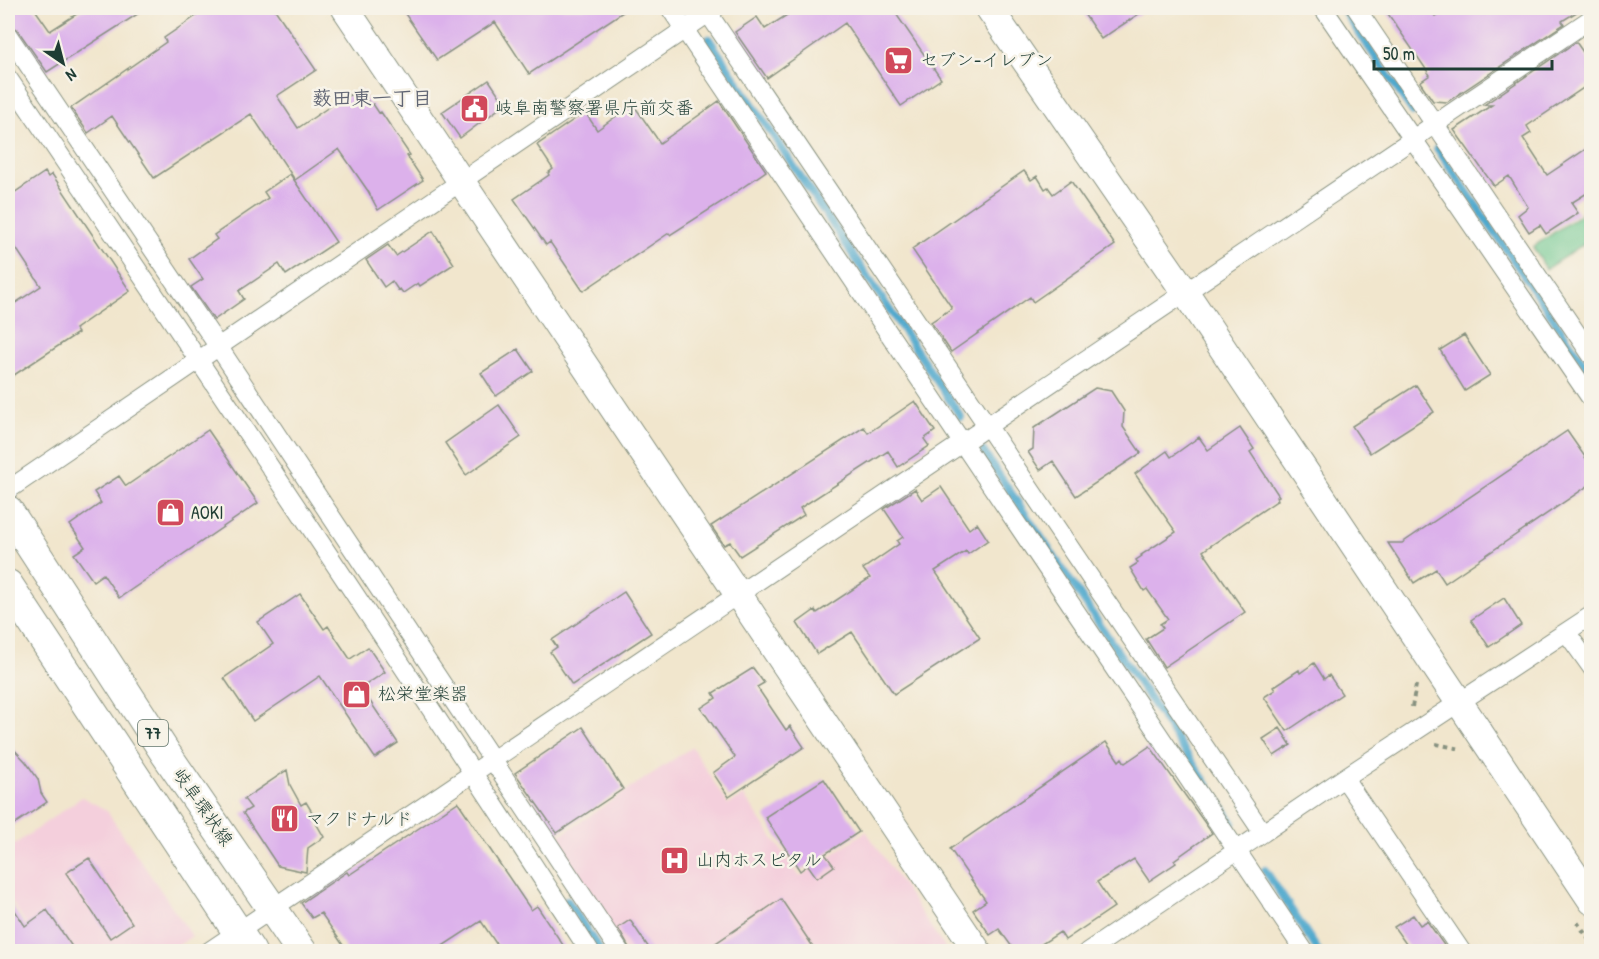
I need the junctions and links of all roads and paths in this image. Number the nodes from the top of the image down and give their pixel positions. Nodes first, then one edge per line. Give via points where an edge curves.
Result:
1 (345, 8) edge
2 (670, 8) edge
3 (989, 8) edge
4 (1323, 8) edge
5 (1356, 8) edge
6 (712, 10) edge
7 (1592, 18) edge
8 (685, 29) junction
9 (8, 35) edge
10 (8, 78) edge
11 (1434, 124) junction
12 (1414, 138) junction
13 (460, 181) junction
14 (1185, 292) junction
15 (218, 346) junction
16 (1592, 356) edge
17 (198, 359) junction
18 (1592, 400) edge
19 (987, 426) junction
20 (963, 441) junction
21 (8, 490) edge
22 (8, 511) edge
23 (8, 585) edge
24 (738, 594) junction
25 (1592, 615) edge
26 (1567, 633) junction
27 (1592, 668) edge
28 (1414, 680) dead end
29 (1459, 701) junction
30 (1410, 711) dead end
31 (1427, 747) dead end
32 (1466, 755) dead end
33 (494, 759) junction
34 (473, 773) junction
35 (1344, 778) junction
36 (1263, 833) junction
37 (1238, 851) junction
38 (274, 908) junction
39 (1582, 908) edge
40 (245, 941) edge
41 (1592, 944) edge
42 (208, 951) edge
43 (302, 951) edge
44 (590, 951) edge
45 (620, 951) edge
46 (978, 951) edge
47 (1087, 951) edge
48 (1305, 951) edge
49 (1462, 951) edge

1 - 13 street
2 - 8 street
3 - 14 street
4 - 12 street
5 - 11 street
6 - 8 street
6 - 19 street
7 - 11 street
8 - 13 street
8 - 20 street
9 - 15 street
10 - 17 street
11 - 12 street
11 - 16 street
12 - 14 street
12 - 18 street
13 - 15 street
13 - 24 street
14 - 19 street
14 - 29 street
15 - 17 street
15 - 33 street
17 - 21 street
17 - 34 street
19 - 20 street
19 - 36 street
20 - 24 street
20 - 37 street
22 - 38 main road, 岐阜環状線 / 77 via 166,754
23 - 40 main road, 77
24 - 33 street
24 - 46 street
25 - 26 street
26 - 27 street
26 - 29 street
28 - 30 path via 1417,687
29 - 35 street
29 - 39 street
31 - 32 path via 1435,743 1462,750
33 - 34 street
33 - 45 street
34 - 38 street
34 - 44 street
35 - 36 street
35 - 49 street
36 - 37 street
37 - 47 street
37 - 48 street
38 - 40 street
38 - 43 main road, 岐阜環状線 / 77
39 - 41 path
40 - 42 street

